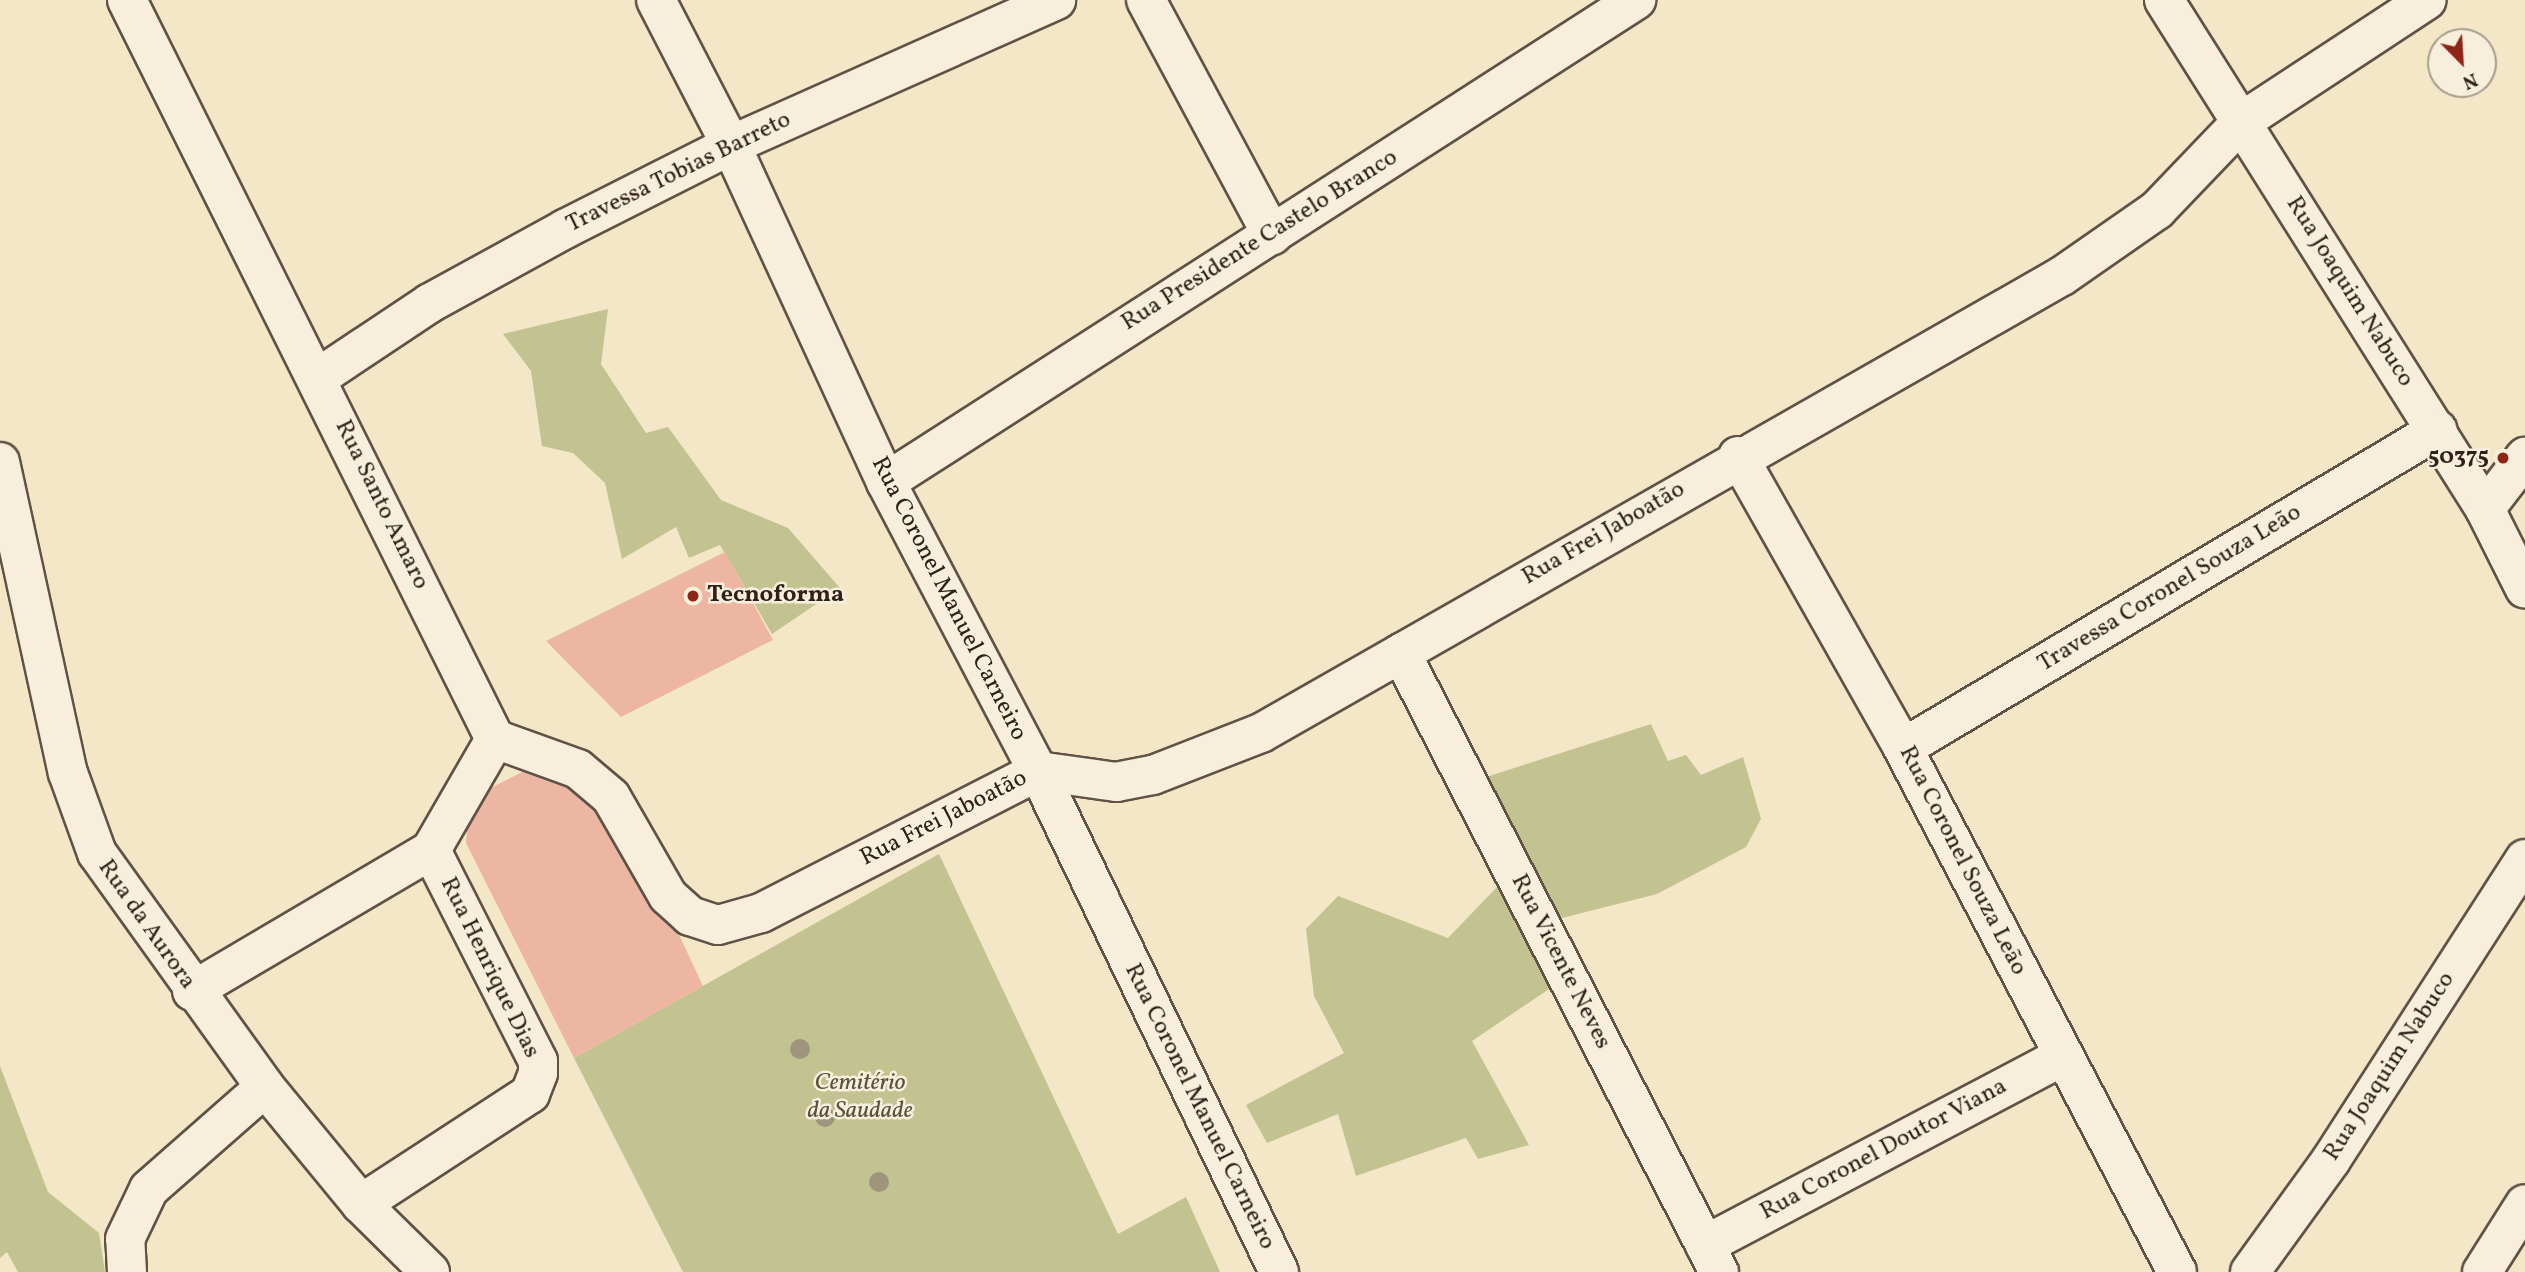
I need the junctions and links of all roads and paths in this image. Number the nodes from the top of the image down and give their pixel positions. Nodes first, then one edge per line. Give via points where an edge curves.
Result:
1 (127, 0) edge
2 (656, 0) edge
3 (1056, 0) edge
4 (1146, 0) edge
5 (2164, 0) edge
6 (2427, 0) edge
7 (1622, 4) edge
8 (2241, 122) junction
9 (731, 145) junction
10 (1272, 235) junction
11 (318, 377) junction
12 (2437, 430) junction
13 (1738, 456) junction
14 (2525, 457) edge
15 (0, 462) edge
16 (886, 482) junction
17 (2486, 509) junction
18 (2525, 589) edge
19 (1401, 653) junction
20 (495, 739) junction
21 (1903, 747) junction
22 (1038, 771) junction
23 (431, 850) junction
24 (2525, 859) edge
25 (192, 991) junction
26 (2063, 1056) junction
27 (265, 1087) junction
28 (361, 1204) junction
29 (2525, 1204) edge
30 (1712, 1258) edge
31 (127, 1272) edge
32 (429, 1272) edge
33 (1279, 1272) edge
34 (2177, 1272) edge
35 (2250, 1272) edge
36 (2482, 1272) edge

1 - 11 street, Rua Santo Amaro
2 - 9 street, Rua Coronel Manuel Carneiro
3 - 9 street, Travessa Tobias Barreto
4 - 10 street
5 - 8 street, Rua Joaquim Nabuco
6 - 8 street, Rua Frei Jaboatão
7 - 10 street, Rua Presidente Castelo Branco
8 - 12 street, Rua Joaquim Nabuco
8 - 13 street, Rua Frei Jaboatão via 2158,210 2062,276
9 - 11 street, Travessa Tobias Barreto via 430,303
9 - 16 street, Rua Coronel Manuel Carneiro
10 - 16 street, Rua Presidente Castelo Branco
11 - 20 street, Rua Santo Amaro
12 - 17 street, Rua Joaquim Nabuco
12 - 21 street, Travessa Coronel Souza Leão
13 - 19 street, Rua Frei Jaboatão
13 - 21 street, Rua Coronel Souza Leão
14 - 17 street
15 - 25 street, Rua da Aurora via 31,620 85,824 113,882
16 - 22 street, Rua Coronel Manuel Carneiro
17 - 18 street, Rua Joaquim Nabuco
19 - 22 street, Rua Frei Jaboatão via 1261,733 1153,775 1116,782
19 - 30 street, Rua Vicente Neves
20 - 22 street, Rua Frei Jaboatão via 578,769 611,797 668,896 690,916 718,925 761,913
20 - 23 street
21 - 26 street, Rua Coronel Souza Leão
22 - 33 street, Rua Coronel Manuel Carneiro
23 - 25 street
23 - 28 street, Rua Henrique Dias via 538,1061 538,1073 530,1094
24 - 35 street, Rua Joaquim Nabuco via 2331,1160
25 - 27 street, Rua da Aurora
26 - 30 street, Rua Coronel Doutor Viana
26 - 34 street, Rua Coronel Souza Leão
27 - 28 street, Rua da Aurora
27 - 31 street via 149,1189 125,1239
28 - 32 street, Rua da Aurora
29 - 36 street

